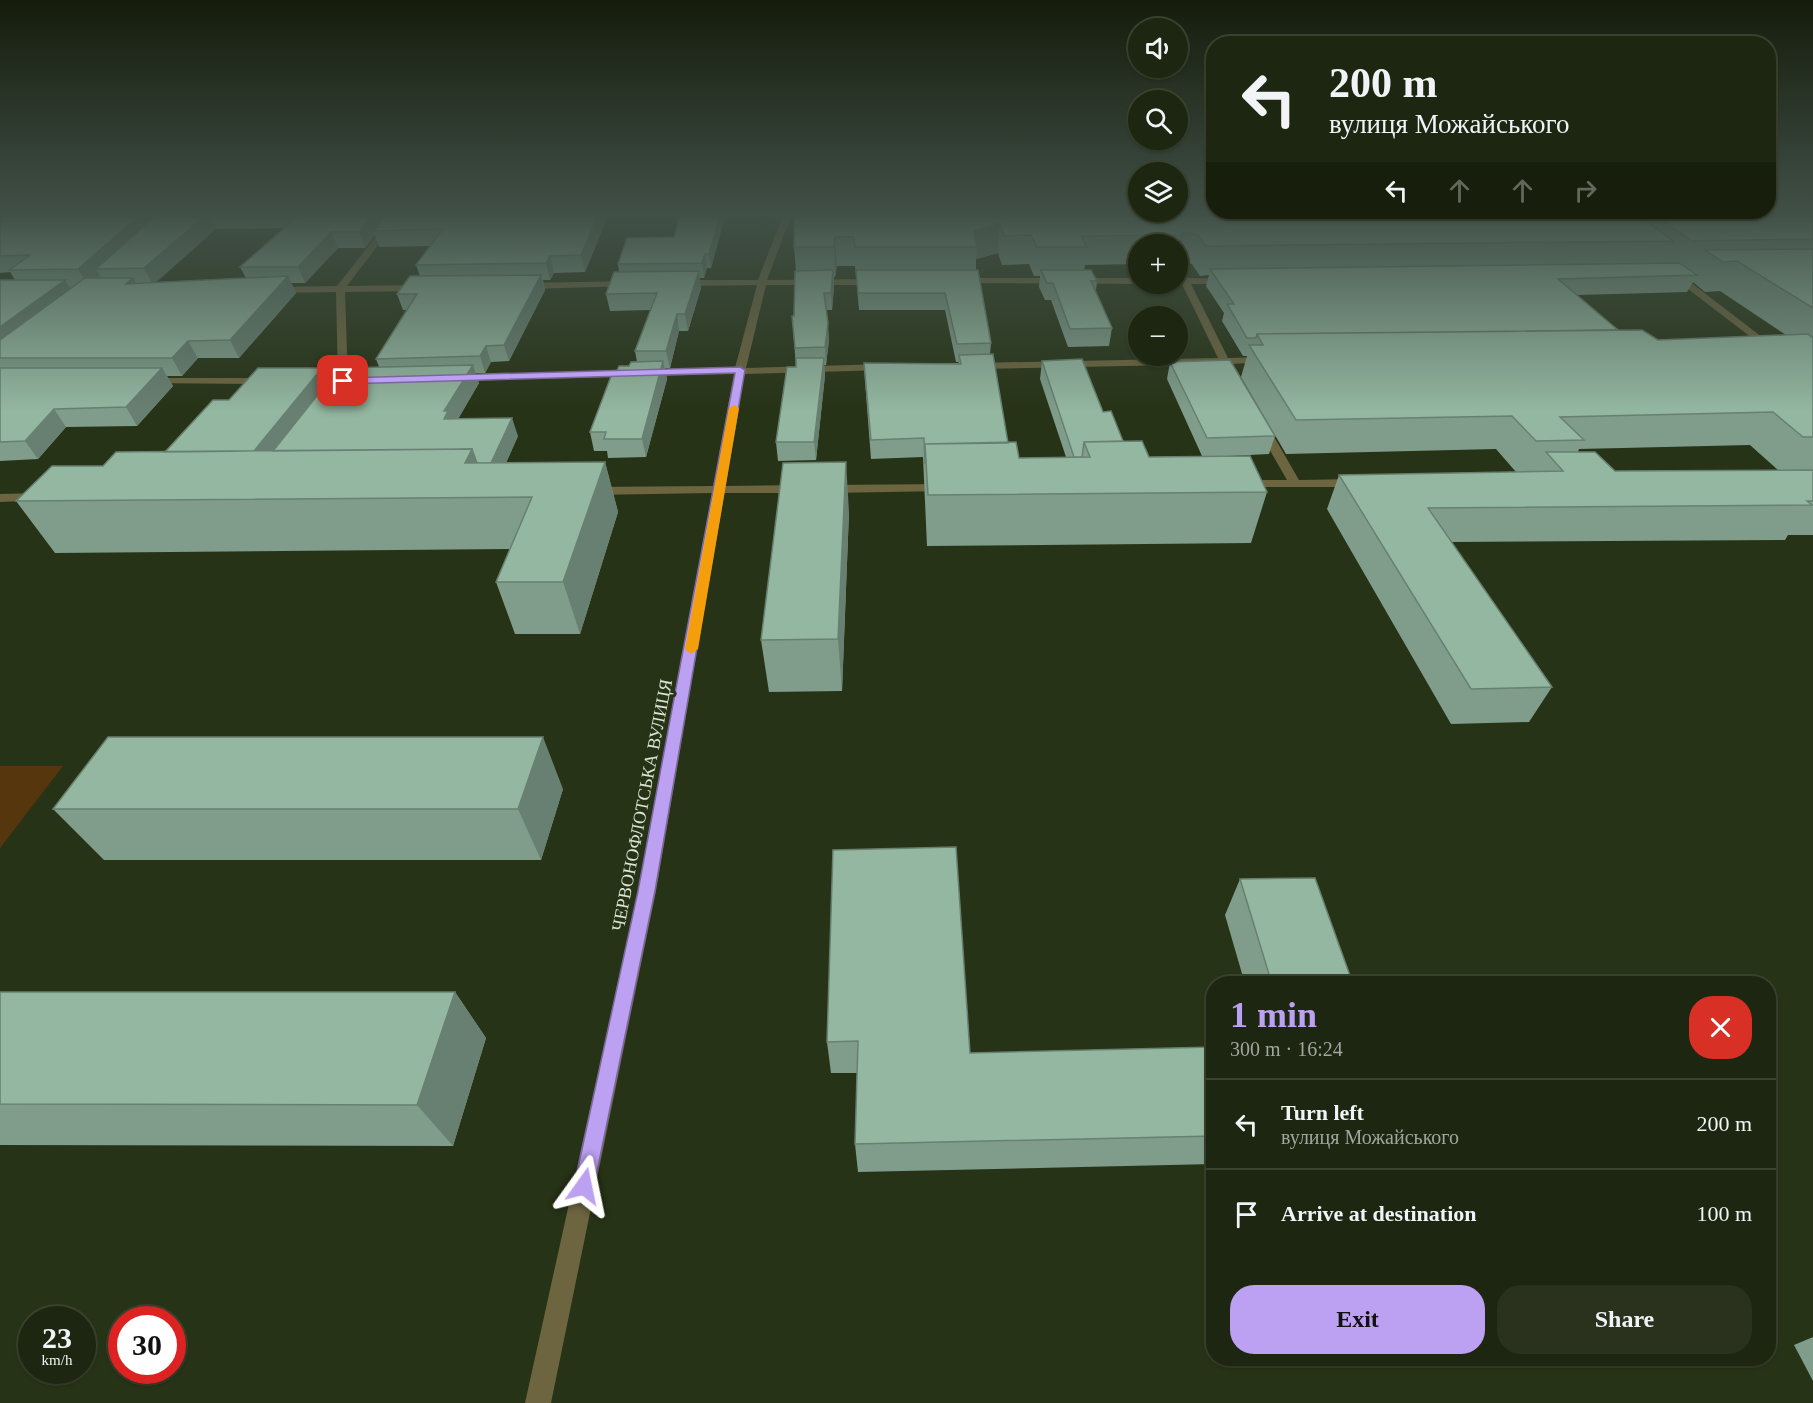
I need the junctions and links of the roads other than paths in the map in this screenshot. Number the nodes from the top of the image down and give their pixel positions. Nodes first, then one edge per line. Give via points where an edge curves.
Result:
1 (346, 281) edge
2 (1684, 281) edge
3 (762, 282) junction
4 (891, 282) edge
5 (669, 283) edge
6 (645, 284) edge
7 (517, 286) edge
8 (435, 287) edge
9 (340, 289) junction
10 (268, 290) edge
11 (1188, 294) edge
12 (1756, 355) edge
13 (1283, 360) edge
14 (1224, 361) junction
15 (965, 366) edge
16 (894, 367) edge
17 (740, 370) junction
18 (448, 378) edge
19 (142, 381) edge
20 (284, 381) edge
21 (1236, 381) edge
22 (329, 398) edge
23 (1260, 422) edge
24 (1374, 483) edge
25 (1295, 484) junction
26 (1225, 485) edge
27 (956, 488) edge
28 (721, 489) junction
29 (577, 491) edge
30 (57, 497) edge
31 (0, 498) edge
32 (538, 1403) edge

1 - 9 street
2 - 12 street via 1779,354
3 - 4 street
3 - 5 street
3 - 17 street, ЧЕРВОНОФЛОТСЬКА ВУЛИЦЯ
6 - 7 street
8 - 9 street
9 - 10 street
9 - 22 street via 343,381
11 - 14 street
13 - 14 street
14 - 15 street
14 - 21 street
16 - 17 street
17 - 18 street
17 - 28 street, ЧЕРВОНОФЛОТСЬКА ВУЛИЦЯ
19 - 20 street
23 - 25 street
24 - 25 street
25 - 26 street
27 - 28 street
28 - 29 street
28 - 32 street, ЧЕРВОНОФЛОТСЬКА ВУЛИЦЯ via 646,891
30 - 31 street

